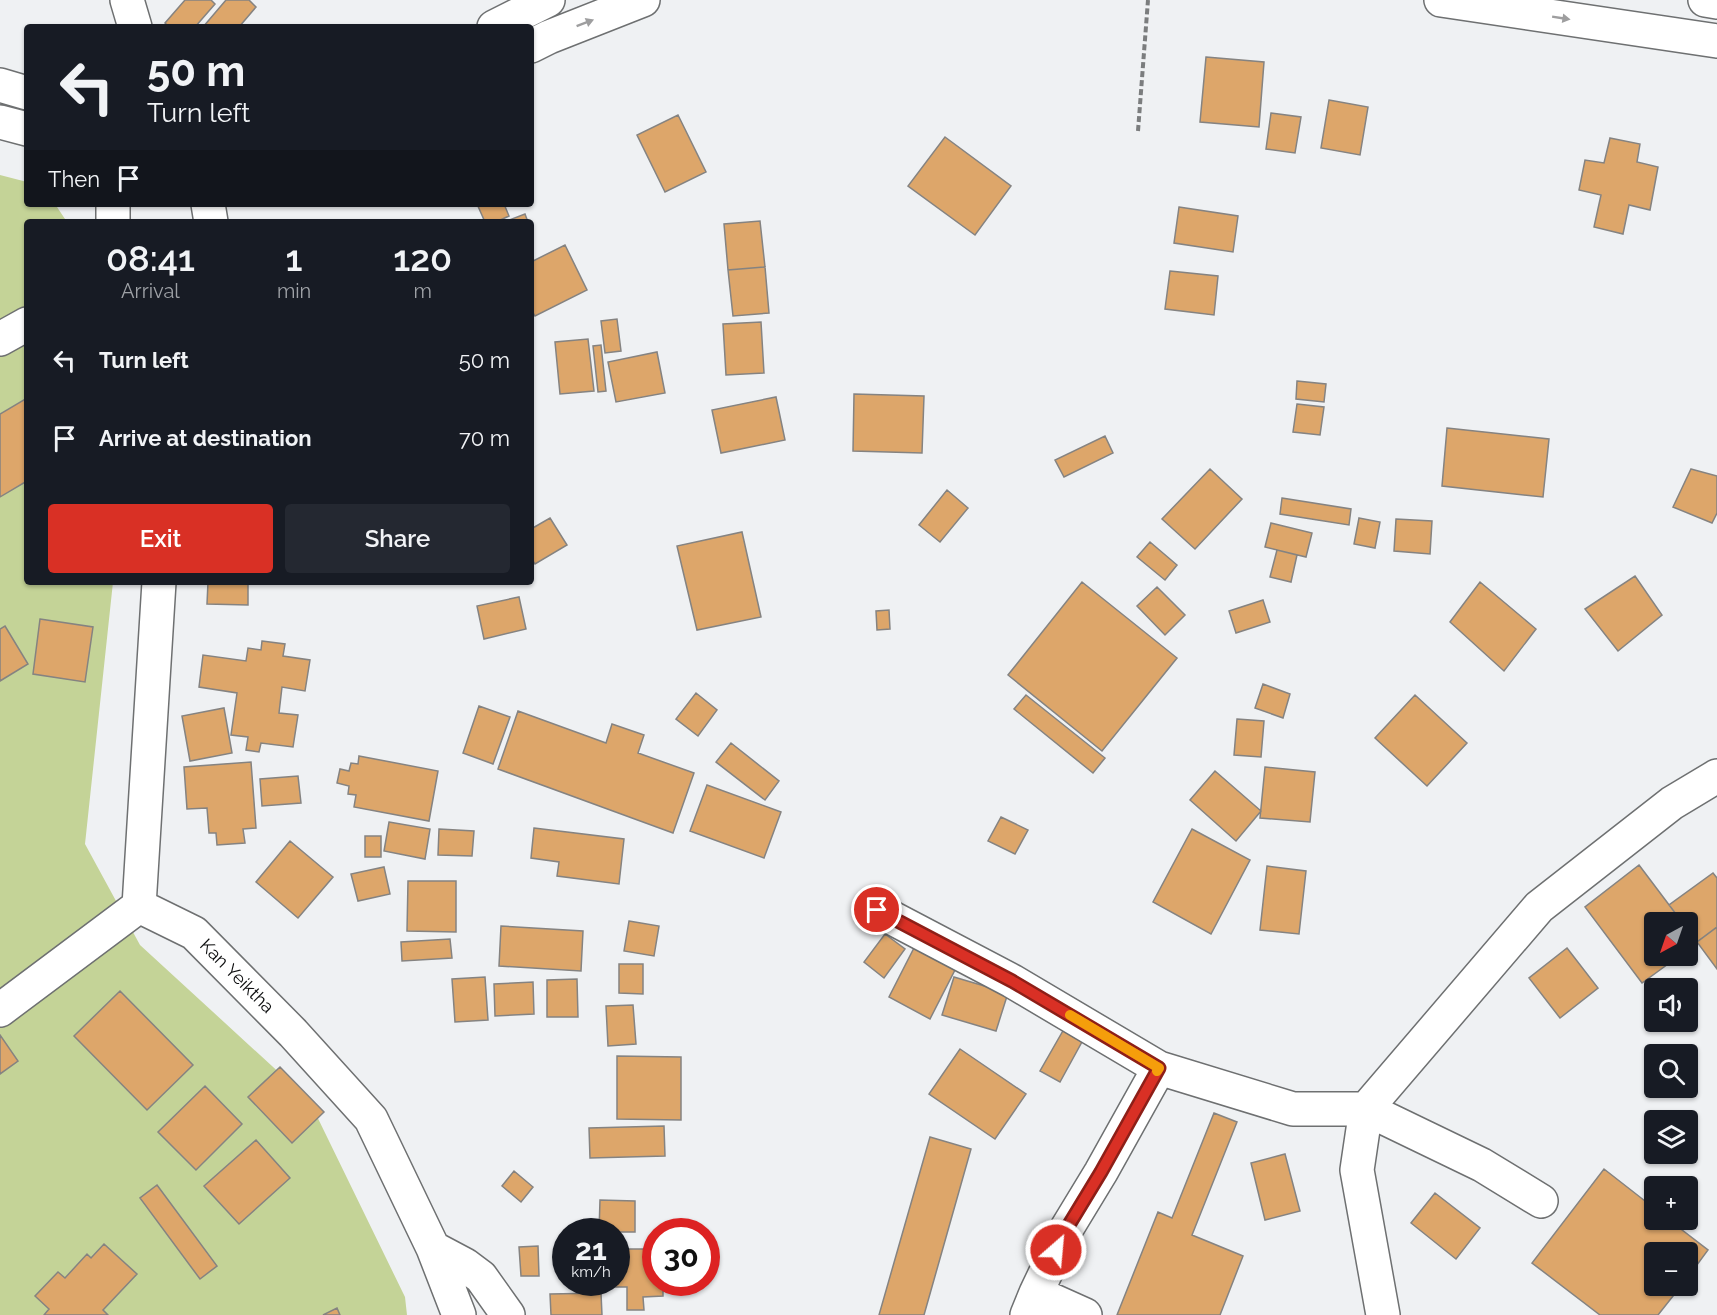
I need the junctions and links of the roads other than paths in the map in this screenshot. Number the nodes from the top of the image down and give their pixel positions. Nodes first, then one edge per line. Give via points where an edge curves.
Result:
1 (128, 0) edge
2 (548, 0) edge
3 (643, 0) edge
4 (1441, 0) edge
5 (1705, 0) edge
6 (1717, 2) edge
7 (1513, 5) edge
8 (134, 24) edge
9 (500, 24) edge
10 (1717, 41) edge
11 (534, 44) edge
12 (0, 85) edge
13 (24, 92) edge
14 (0, 122) edge
15 (24, 128) edge
16 (24, 326) edge
17 (0, 339) edge
18 (159, 585) edge
19 (1717, 776) edge
20 (139, 906) junction
21 (877, 910) dead end
22 (0, 1010) edge
23 (1159, 1068) junction
24 (1366, 1108) junction
25 (1540, 1201) dead end
26 (434, 1248) junction
27 (1031, 1304) edge
28 (459, 1315) edge
29 (508, 1315) edge
30 (1085, 1315) edge
31 (1383, 1315) edge

1 - 8 street
2 - 9 street
11 -> 3 street
4 - 7 street
5 - 6 street
7 -> 10 street
12 - 13 street
14 - 15 street
16 - 17 street
18 - 20 street
19 - 24 street via 1672,803 1539,907
20 - 22 street
20 - 26 street, Kan Yeiktha via 194,933 371,1119
21 - 23 street via 1012,981
23 - 24 street via 1293,1109
23 - 27 street via 1067,1228
24 - 25 street via 1482,1165
24 - 31 street via 1358,1170
26 - 28 street, Kan Yeiktha
26 - 29 street via 481,1277
27 - 30 street

